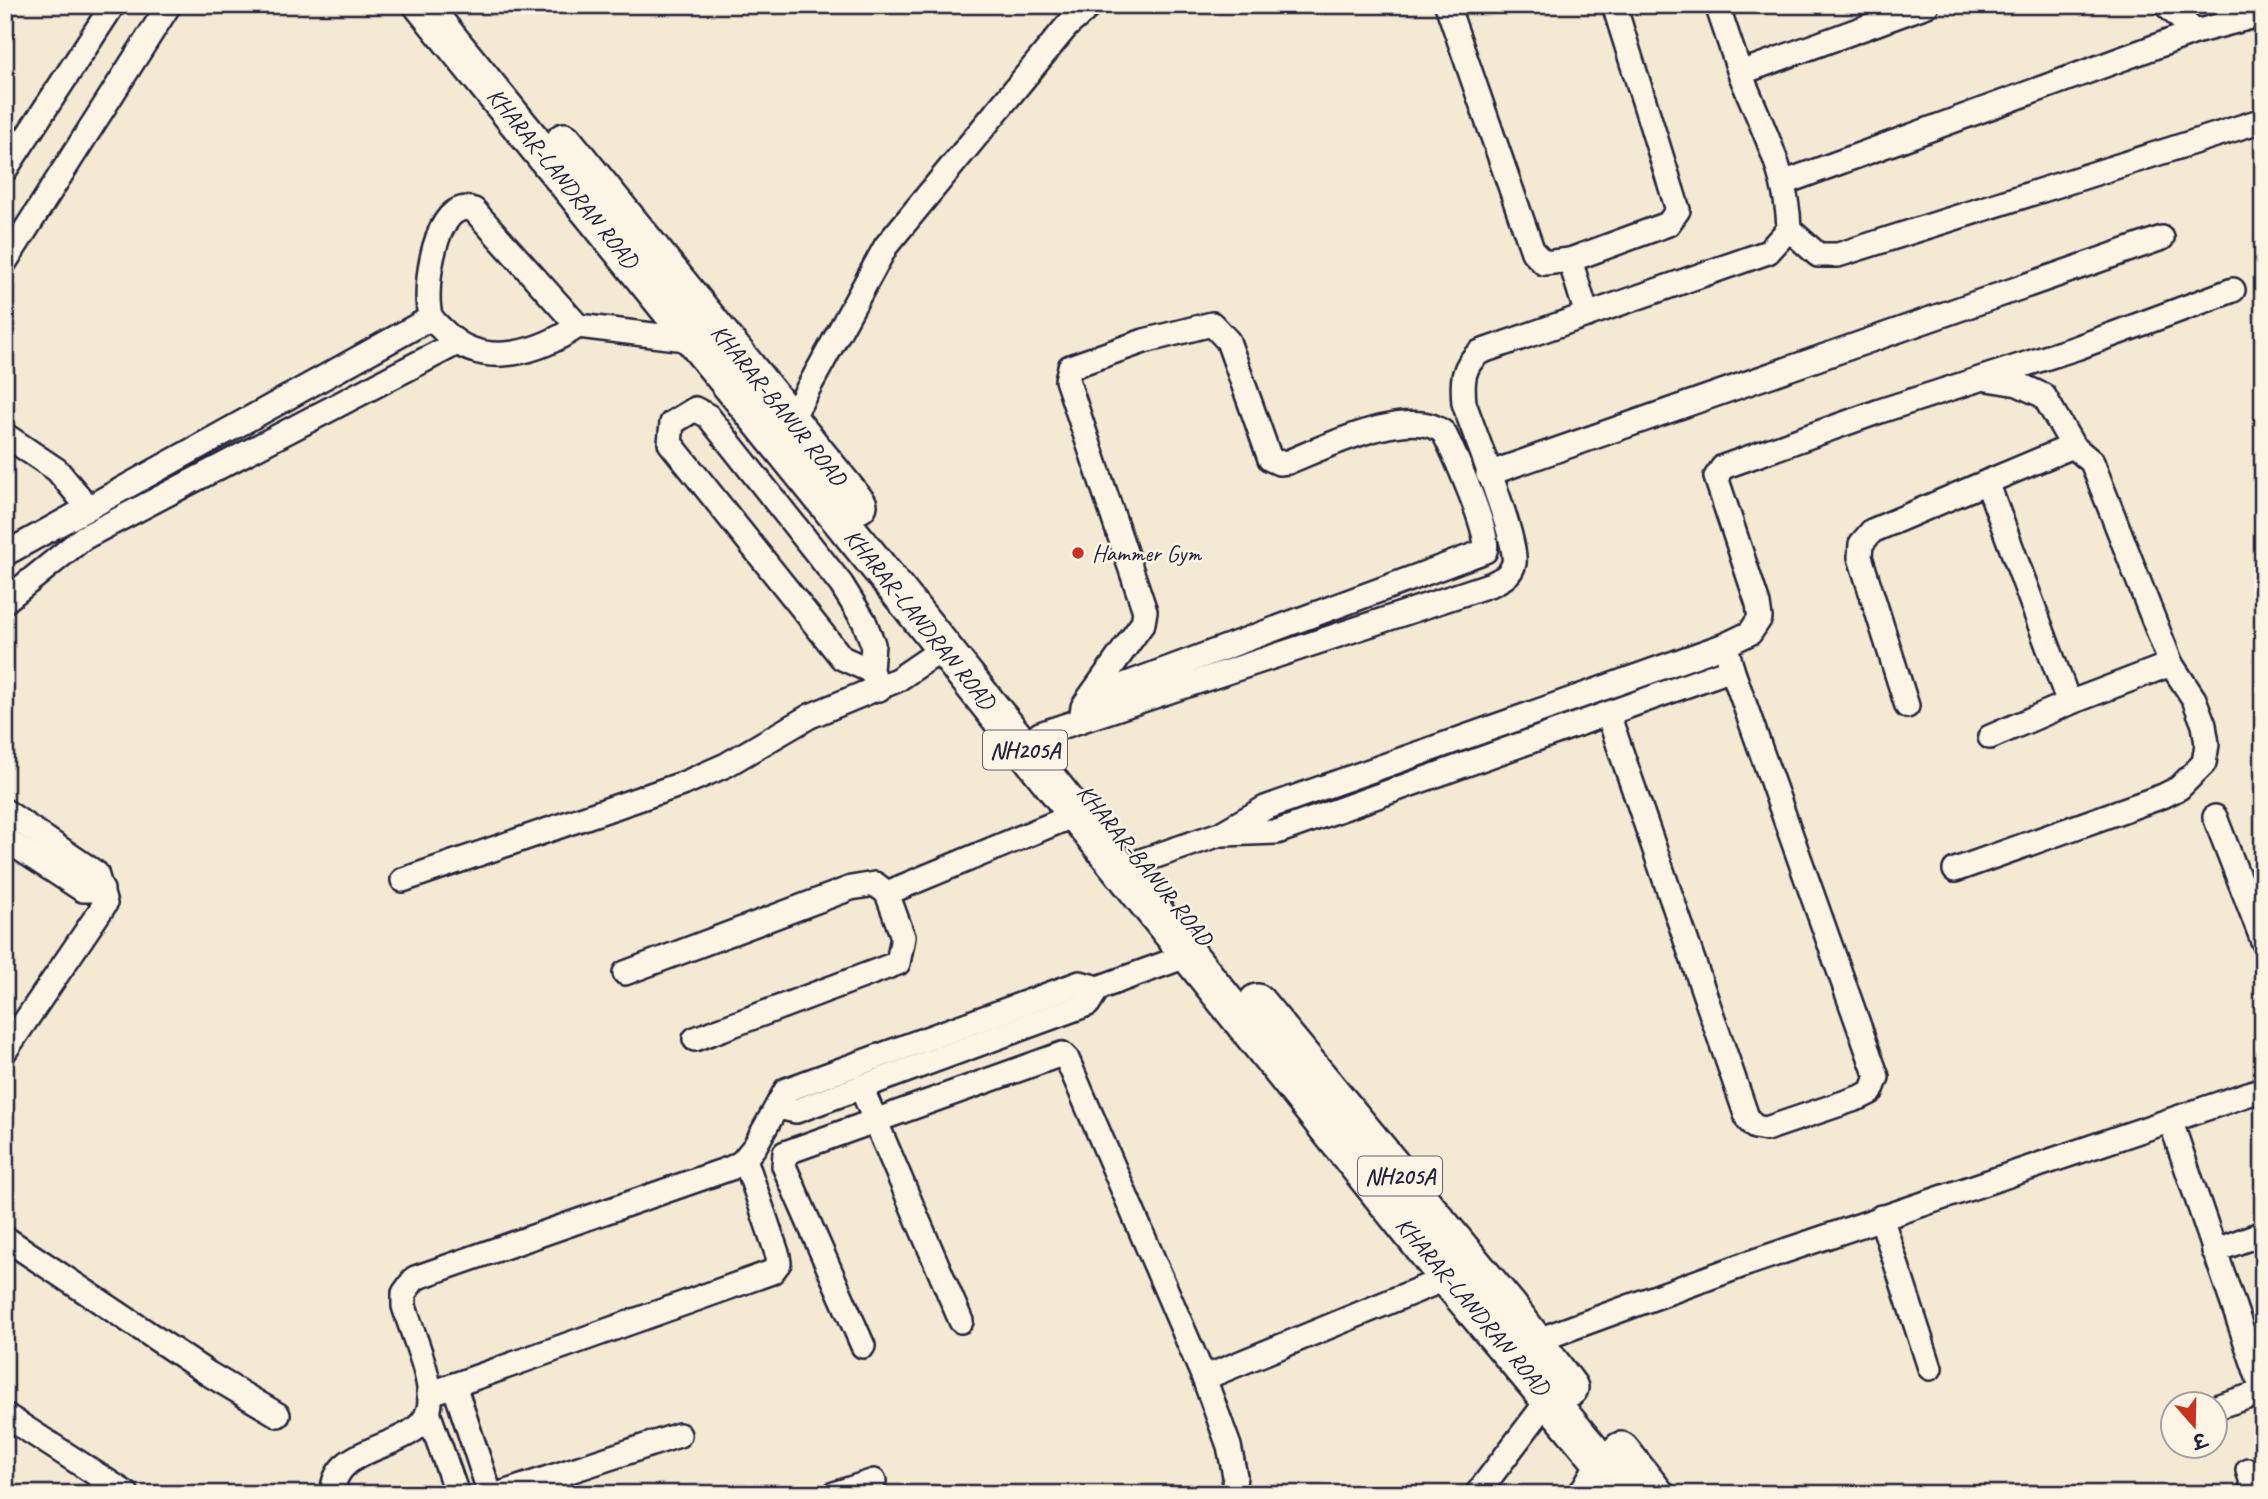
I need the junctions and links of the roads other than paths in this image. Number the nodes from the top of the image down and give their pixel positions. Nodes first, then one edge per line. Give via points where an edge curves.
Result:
1 (113, 5) edge
2 (169, 5) edge
3 (422, 5) edge
4 (453, 5) edge
5 (1091, 5) edge
6 (1447, 5) edge
7 (1614, 5) edge
8 (1717, 5) edge
9 (1927, 5) edge
10 (2166, 5) edge
11 (2263, 13) edge
12 (2195, 32) junction
13 (1741, 73) junction
14 (2263, 120) edge
15 (5, 170) edge
16 (1783, 183) junction
17 (1789, 229) junction
18 (2162, 238) dead end
19 (1570, 260) junction
20 (5, 262) edge
21 (2233, 290) dead end
22 (1587, 315) junction
23 (431, 318) junction
24 (578, 326) junction
25 (694, 340) junction
26 (457, 343) junction
27 (1984, 378) junction
28 (782, 427) junction
29 (5, 435) edge
30 (2073, 446) junction
31 (1488, 474) junction
32 (1987, 482) junction
33 (87, 506) junction
34 (5, 554) edge
35 (5, 601) edge
36 (1725, 645) junction
37 (944, 648) junction
38 (2171, 664) junction
39 (1732, 669) junction
40 (875, 680) junction
41 (1089, 698) junction
42 (2069, 703) junction
43 (1907, 706) dead end
44 (1608, 714) junction
45 (1081, 720) junction
46 (1040, 734) junction
47 (1990, 737) dead end
48 (5, 811) edge
49 (1077, 814) junction
50 (2215, 817) dead end
51 (1220, 834) junction
52 (1109, 838) junction
53 (5, 839) edge
54 (1141, 861) junction
55 (1955, 870) dead end
56 (403, 880) dead end
57 (102, 890) junction
58 (887, 893) junction
59 (2263, 941) edge
60 (1189, 955) junction
61 (625, 973) dead end
62 (1045, 1008) junction
63 (695, 1039) dead end
64 (5, 1051) edge
65 (1064, 1055) junction
66 (861, 1087) junction
67 (2263, 1089) edge
68 (778, 1107) junction
69 (875, 1118) junction
70 (2171, 1122) junction
71 (746, 1159) junction
72 (1881, 1217) junction
73 (2263, 1233) edge
74 (5, 1238) edge
75 (2214, 1251) junction
76 (1447, 1278) junction
77 (961, 1321) dead end
78 (1522, 1345) junction
79 (863, 1346) dead end
80 (1930, 1368) dead end
81 (1204, 1378) junction
82 (454, 1385) junction
83 (1557, 1389) junction
84 (2263, 1392) edge
85 (2230, 1402) edge
86 (429, 1403) junction
87 (5, 1415) edge
88 (278, 1415) dead end
89 (679, 1435) dead end
90 (1600, 1460) junction
91 (2248, 1471) dead end
92 (874, 1481) dead end
93 (1237, 1492) edge
94 (127, 1494) edge
95 (333, 1494) edge
96 (457, 1494) edge
97 (490, 1494) edge
98 (500, 1494) edge
99 (834, 1494) edge
100 (1477, 1494) edge
101 (1580, 1494) edge
102 (1628, 1494) edge
103 (1656, 1494) edge
104 (2256, 1494) edge

1 - 15 street
2 - 20 street
3 - 25 highway, KHARAR-LANDRAN ROAD / NH205A
4 - 28 highway, KHARAR-BANUR ROAD / NH205A
5 - 28 street via 1067,26 886,246
6 - 19 street via 1533,252 1544,262
7 - 19 street via 1678,210 1668,224
8 - 13 street
9 - 13 street
10 - 12 street
11 - 12 street
12 - 16 street
13 - 16 street
14 - 17 street via 1838,255 1818,255
16 - 17 street
17 - 22 street via 1768,252
18 - 31 street
19 - 22 street
21 - 27 street
22 - 31 street via 1480,352 1469,360 1462,381 1464,403
23 - 24 street via 426,286 433,243 454,215 468,208
23 - 26 street
23 - 33 street
24 - 25 street
24 - 26 street via 525,352 489,354
25 - 28 highway, KHARAR-LANDRAN ROAD / NH205A
26 - 35 street via 83,538
27 - 30 street via 2018,384 2044,396
27 - 36 street via 1732,462 1720,471 1716,477 1760,618 1750,633
28 - 37 highway, KHARAR-LANDRAN ROAD / NH205A
28 - 46 highway, KHARAR-BANUR ROAD / NH205A
29 - 33 street via 57,470
30 - 32 street
30 - 38 street via 2092,462
31 - 45 street via 1510,534 1514,565 1506,577
32 - 42 street
32 - 43 street via 1872,531 1861,544 1860,557
33 - 34 street
36 - 39 street
36 - 51 street via 1265,808
37 - 40 street via 919,668
37 - 49 highway, KHARAR-LANDRAN ROAD / NH205A
38 - 42 street
38 - 55 street via 2194,699 2207,744 2204,764 2191,778 2163,796
39 - 44 street
39 - 44 street via 1877,1077 1871,1092 1861,1097 1766,1129 1748,1120
40 - 40 street via 842,658 670,443 672,424 684,413 695,408 708,416 834,575 873,644
40 - 56 street via 726,765 685,783
41 - 41 street via 1143,623 1145,611 1068,380 1070,367 1212,324 1227,341 1274,462 1288,462 1395,425 1425,423 1444,433 1487,544 1482,554
41 - 45 street
42 - 47 street
44 - 51 street via 1277,832
45 - 46 street
46 - 52 highway, KHARAR-BANUR ROAD / NH205A
48 - 57 street via 96,873
49 - 52 highway, KHARAR-LANDRAN ROAD / NH205A
49 - 58 street
50 - 59 street
51 - 54 street
52 - 54 highway, KHARAR-BANUR ROAD / NH205A
52 - 60 highway, KHARAR-LANDRAN ROAD / NH205A
53 - 57 street via 83,890
54 - 78 highway, KHARAR-BANUR ROAD / NH205A
57 - 64 street via 105,904
58 - 61 street via 875,884 851,888
58 - 63 street via 903,937 898,963
60 - 62 street via 1098,988 1080,983
60 - 76 highway, KHARAR-LANDRAN ROAD / NH205A
62 - 65 street
62 - 66 street
62 - 68 street via 786,1090
65 - 69 street via 1055,1054
65 - 81 street
66 - 68 street via 796,1111
66 - 69 street
67 - 70 street
68 - 71 street
69 - 77 street
69 - 79 street via 791,1148 783,1158
70 - 72 street
70 - 75 street
71 - 82 street via 778,1256 772,1272
71 - 86 street via 415,1279 404,1293 404,1306
72 - 78 street
72 - 80 street
73 - 75 street
74 - 88 street
75 - 84 street
76 - 78 highway, KHARAR-LANDRAN ROAD / NH205A
76 - 81 street
78 - 83 highway, KHARAR-LANDRAN ROAD / NH205A
81 - 93 street via 1229,1446
82 - 86 street
82 - 97 street
83 - 90 highway, KHARAR-LANDRAN ROAD / NH205A
83 - 100 street
83 - 103 highway, NH205A
84 - 85 street
86 - 95 street via 421,1423 405,1435 345,1463 337,1472
86 - 96 street
87 - 94 street
89 - 98 street
90 - 101 street
90 - 102 highway, KHARAR-LANDRAN ROAD / NH205A
91 - 104 street
92 - 99 street

